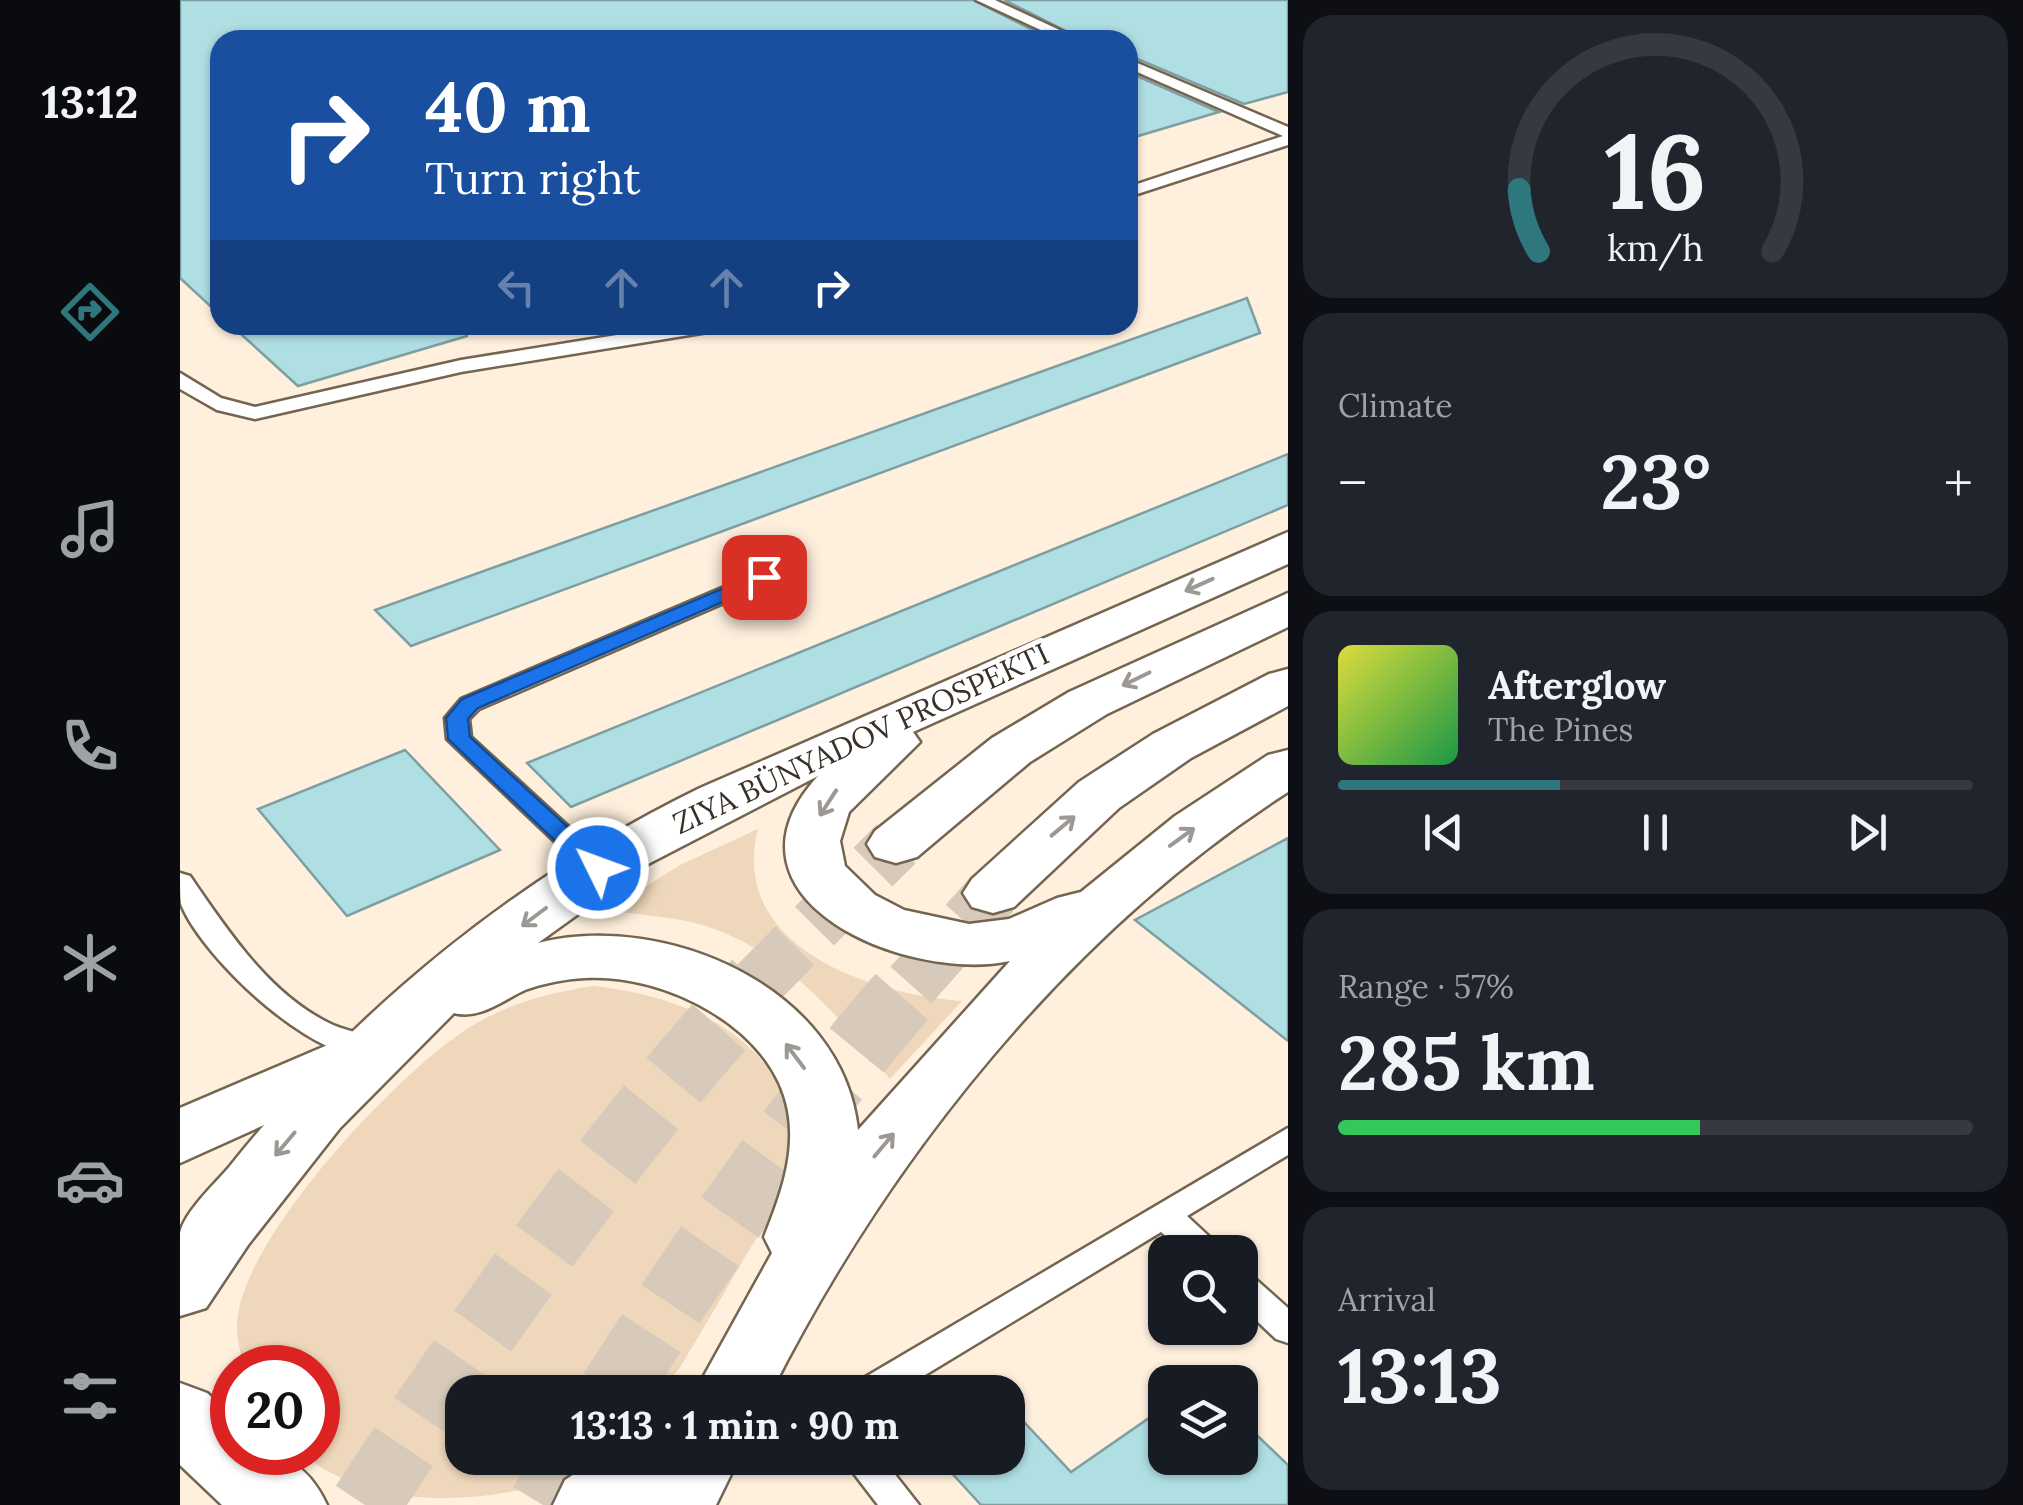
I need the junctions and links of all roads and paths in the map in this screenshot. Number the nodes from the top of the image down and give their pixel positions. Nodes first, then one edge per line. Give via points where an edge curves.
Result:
1 (983, 0) edge
2 (1051, 30) edge
3 (1138, 68) edge
4 (1288, 137) edge
5 (1138, 189) edge
6 (652, 335) edge
7 (180, 379) edge
8 (1288, 546) edge
9 (764, 577) dead end
10 (1288, 608) edge
11 (1288, 685) edge
12 (953, 693) junction
13 (1288, 767) edge
14 (896, 844) tunnel mouth
15 (598, 868) junction
16 (180, 882) edge
17 (1120, 886) junction
18 (992, 893) tunnel mouth
19 (375, 1048) junction
20 (180, 1137) edge
21 (1288, 1140) edge
22 (1164, 1215) junction
23 (1186, 1235) edge
24 (180, 1287) edge
25 (1258, 1302) edge
26 (1288, 1329) edge
27 (749, 1375) edge
28 (751, 1375) edge
29 (897, 1375) edge
30 (180, 1416) edge
31 (636, 1475) edge
32 (691, 1475) edge
33 (874, 1475) edge
34 (287, 1505) edge
35 (593, 1505) edge
36 (675, 1505) edge
37 (900, 1505) edge

1 - 2 lane
3 - 4 lane
4 - 5 lane
6 - 7 lane via 461,366 254,413 226,410
8 -> 12 main road, ZIYA BÜNYADOV PROSPEKTI
9 - 15 lane via 470,704 457,718 459,739
10 -> 14 main road via 1088,702 1011,750
18 -> 11 main road via 1099,795 1172,746
12 - 15 main road, ZIYA BÜNYADOV PROSPEKTI via 732,795
12 -> 17 main road via 827,802 813,842 815,868 826,886 857,913 888,927 966,945 1006,943 1051,928
17 -> 13 main road
15 -> 19 main road, ZIYA BÜNYADOV PROSPEKTI via 446,984
16 - 19 lane via 291,1013 322,1032
28 -> 17 main road via 832,1217 874,1156
19 - 20 main road
19 -> 24 main road, ZIYA BÜNYADOV PROSPEKTI via 280,1149
27 -> 19 main road via 823,1157 823,1114 813,1080 761,1017 726,988 652,958 574,957 525,966 476,988
21 - 22 lane
22 - 23 lane
22 - 29 lane
25 - 26 lane
30 - 34 main road
31 - 35 main road
32 - 36 main road
33 - 37 lane

